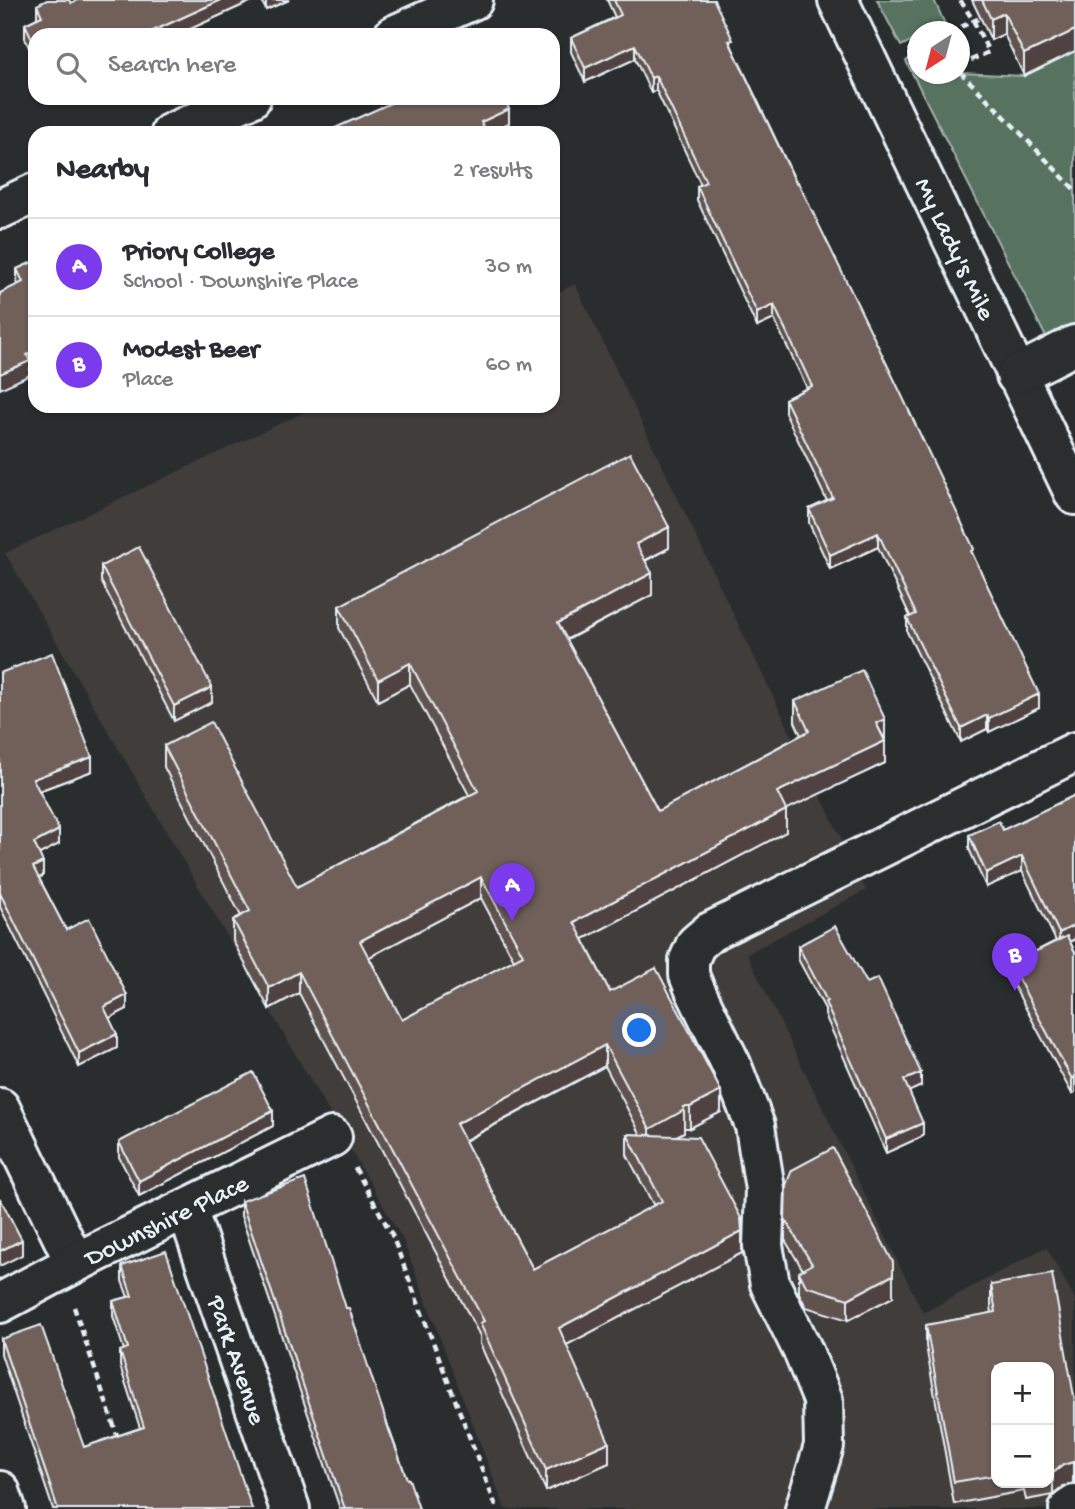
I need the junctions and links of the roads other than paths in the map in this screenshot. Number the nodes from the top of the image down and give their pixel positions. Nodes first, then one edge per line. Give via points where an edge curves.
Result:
1 (473, 0) edge
2 (838, 0) edge
3 (410, 28) edge
4 (235, 105) edge
5 (188, 126) edge
6 (28, 196) edge
7 (0, 209) edge
8 (1075, 345) edge
9 (1016, 375) junction
10 (1075, 495) edge
11 (1075, 752) edge
12 (0, 1108) edge
13 (332, 1137) road end
14 (187, 1209) junction
15 (69, 1267) junction
16 (0, 1303) edge
17 (0, 1491) edge
18 (1075, 1505) edge
19 (6, 1509) edge
20 (290, 1509) edge
21 (805, 1509) edge
22 (1069, 1509) edge

1 - 3 street
2 - 9 street, My Lady's Mile
4 - 5 street
6 - 7 street
8 - 9 street
9 - 10 street, My Lady's Mile
11 - 21 street via 710,932 696,944 688,960 695,990 755,1126 765,1189 763,1246 770,1284 823,1400 824,1446
12 - 15 street
13 - 14 street, Downshire Place
14 - 15 street, Downshire Place
14 - 20 street, Park Avenue
15 - 16 street, Downshire Place
17 - 19 street
18 - 22 street

